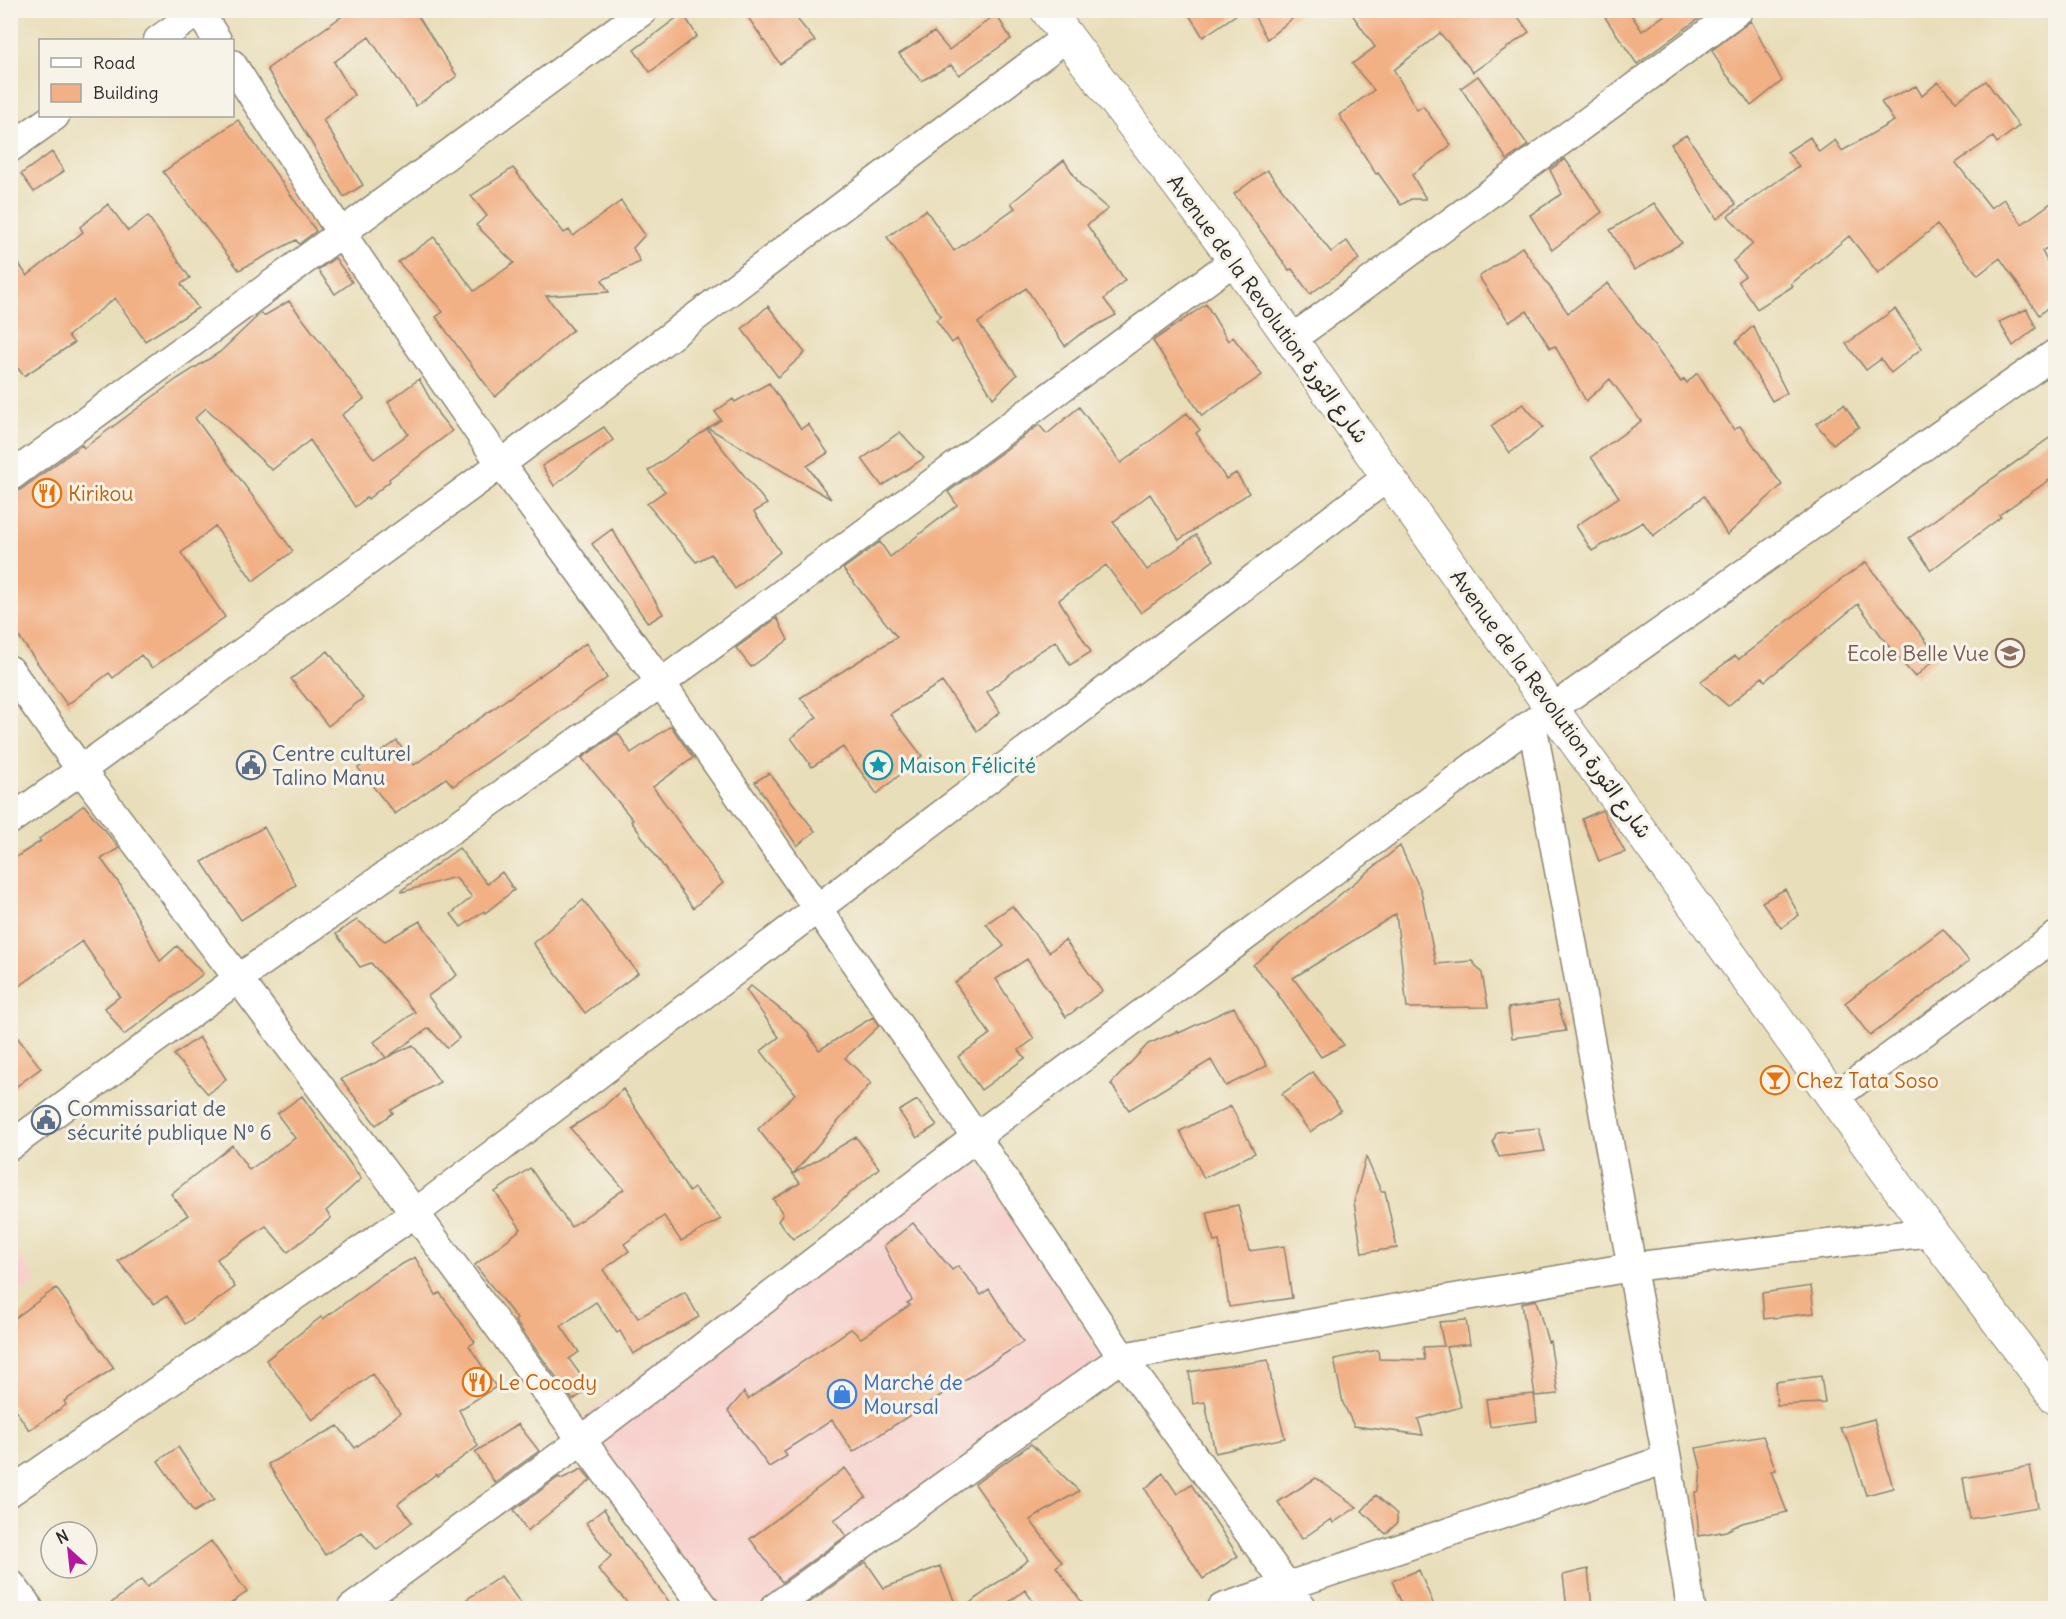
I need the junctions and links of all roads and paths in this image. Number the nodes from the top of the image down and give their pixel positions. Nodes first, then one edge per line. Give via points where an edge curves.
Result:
1 (644, 10) edge
2 (1047, 10) edge
3 (1739, 10) edge
4 (199, 11) edge
5 (1068, 36) junction
6 (159, 39) edge
7 (216, 39) edge
8 (234, 67) edge
9 (54, 117) edge
10 (10, 148) edge
11 (341, 233) junction
12 (1235, 260) junction
13 (1292, 339) junction
14 (2055, 353) edge
15 (501, 464) junction
16 (1389, 476) junction
17 (10, 477) edge
18 (10, 669) edge
19 (662, 683) junction
20 (1542, 716) junction
21 (81, 770) junction
22 (10, 820) edge
23 (818, 909) junction
24 (2055, 936) edge
25 (239, 978) junction
26 (1835, 1098) junction
27 (976, 1137) junction
28 (10, 1146) edge
29 (415, 1213) junction
30 (1931, 1232) junction
31 (1631, 1267) junction
32 (1122, 1357) junction
33 (2055, 1398) edge
34 (582, 1440) junction
35 (1666, 1459) junction
36 (10, 1492) edge
37 (10, 1583) edge
38 (1295, 1597) edge
39 (30, 1608) edge
40 (352, 1608) edge
41 (705, 1608) edge
42 (774, 1608) edge
43 (1222, 1608) edge
44 (1691, 1608) edge

1 - 11 street
2 - 5 street, Avenue de la Revolution شارع الثورة
3 - 13 street
4 - 6 street
4 - 7 street
5 - 12 street, Avenue de la Revolution شارع الثورة
5 - 15 street
8 - 11 street
9 - 10 street
11 - 15 street
11 - 17 street
12 - 13 street, Avenue de la Revolution شارع الثورة
12 - 19 street
13 - 16 street, Avenue de la Revolution شارع الثورة
14 - 20 street
15 - 19 street
15 - 21 street
16 - 20 street, Avenue de la Revolution شارع الثورة
16 - 23 street
18 - 21 street
19 - 23 street
19 - 25 street
20 - 26 street, Avenue de la Revolution شارع الثورة
20 - 27 street
20 - 31 street
21 - 22 street
21 - 25 street
23 - 27 street
23 - 29 street
24 - 26 street
25 - 28 street
25 - 29 street
26 - 30 street, Avenue de la Revolution شارع الثورة
27 - 32 street
27 - 34 street
29 - 34 street
29 - 36 street
30 - 31 street
30 - 33 street, Avenue de la Revolution شارع الثورة
31 - 32 street
31 - 35 street
32 - 38 street
32 - 42 street
34 - 40 street
34 - 41 street
35 - 38 street
35 - 44 street
37 - 39 street
38 - 43 street

